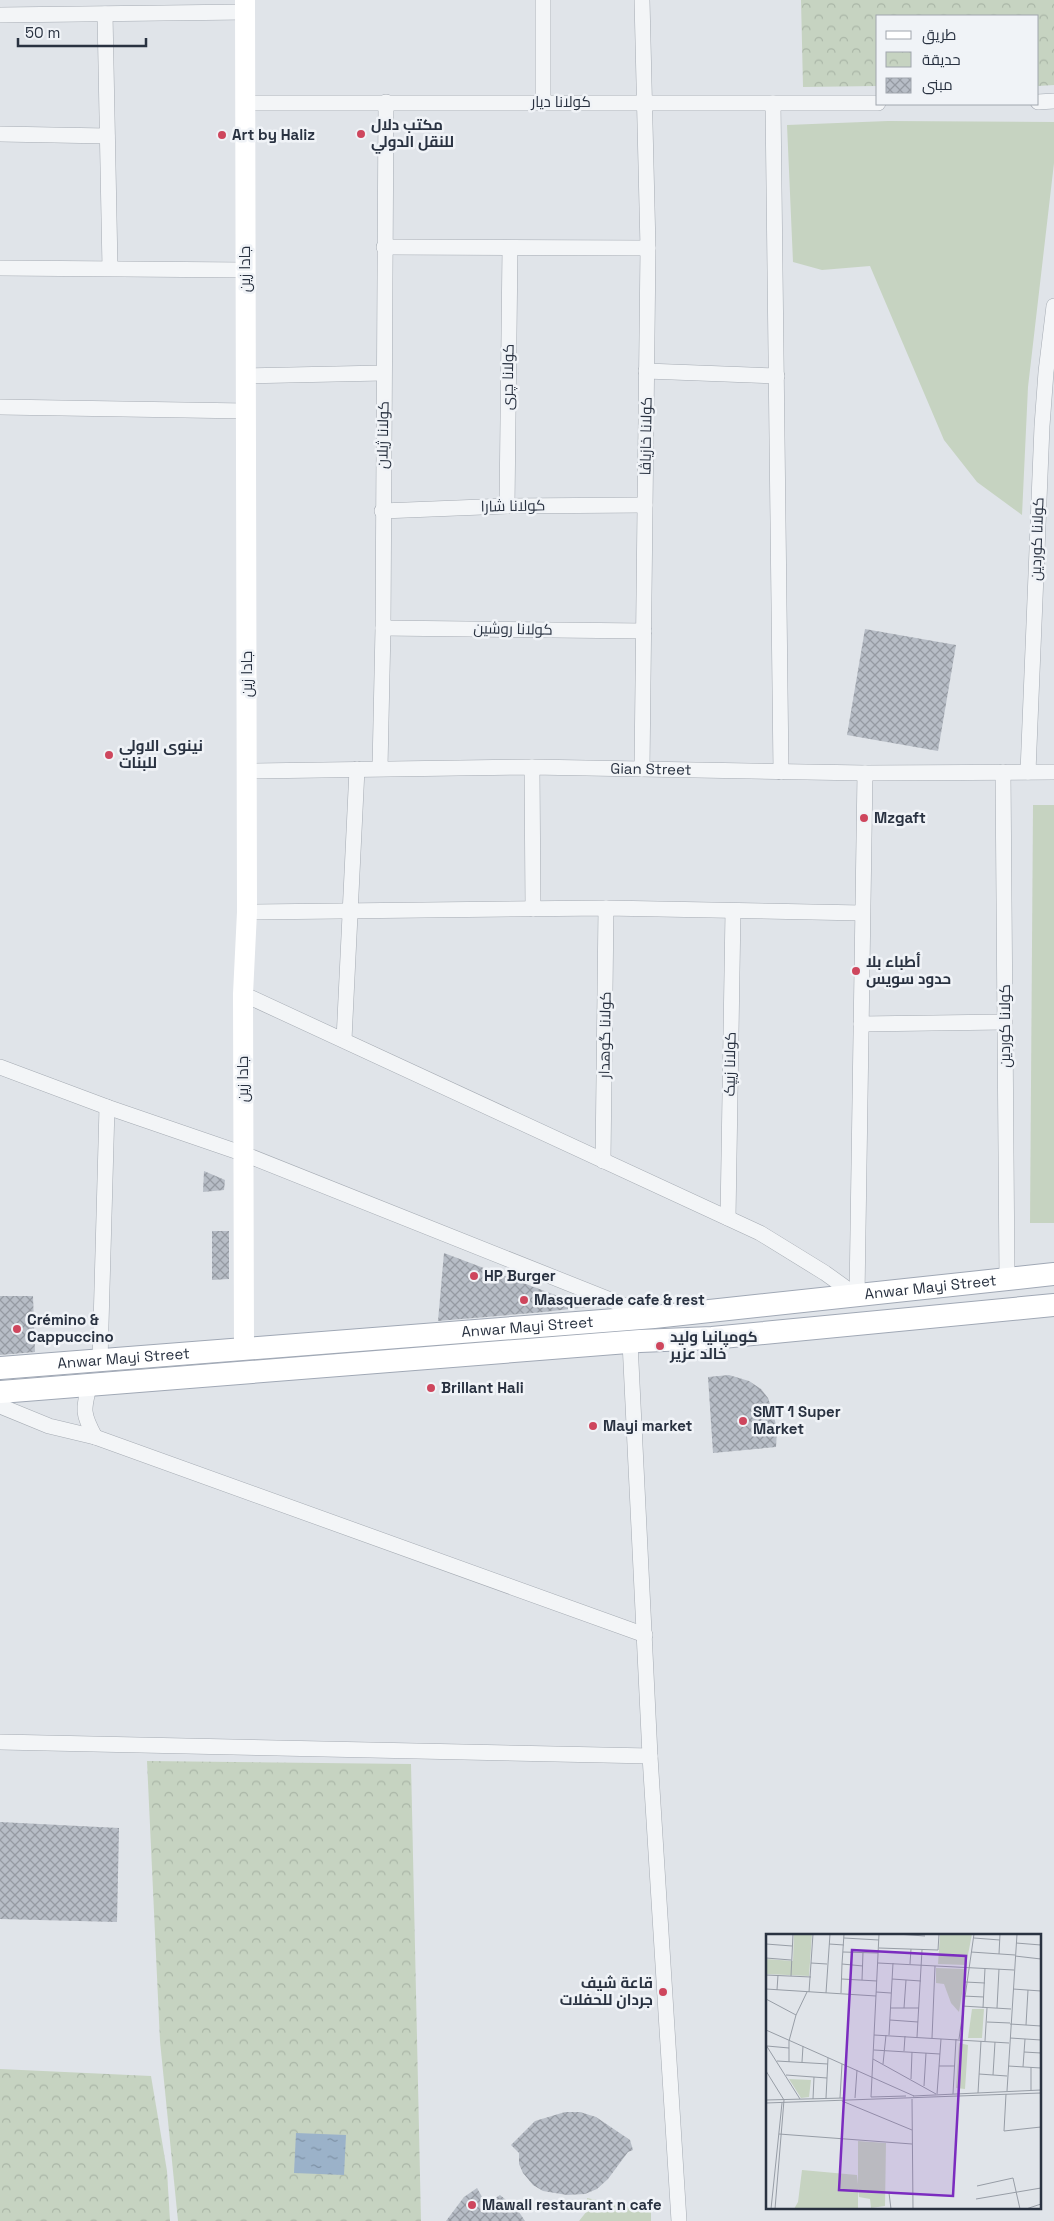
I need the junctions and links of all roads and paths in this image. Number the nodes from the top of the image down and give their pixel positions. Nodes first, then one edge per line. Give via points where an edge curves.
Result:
1 (542, 0) edge
2 (642, 0) edge
3 (245, 6) edge
4 (105, 14) junction
5 (0, 16) edge
6 (1054, 101) edge
7 (386, 102) junction
8 (543, 102) junction
9 (1039, 102) edge
10 (245, 103) junction
11 (644, 103) junction
12 (773, 103) junction
13 (876, 103) edge
14 (0, 134) edge
15 (107, 136) junction
16 (384, 247) junction
17 (510, 248) junction
18 (648, 248) junction
19 (0, 268) edge
20 (110, 268) junction
21 (245, 270) junction
22 (1054, 306) edge
23 (646, 371) junction
24 (1050, 372) edge
25 (383, 373) junction
26 (246, 376) junction
27 (777, 376) junction
28 (0, 406) edge
29 (246, 412) junction
30 (1047, 468) edge
31 (645, 505) junction
32 (507, 506) junction
33 (382, 511) junction
34 (383, 628) junction
35 (644, 631) junction
36 (532, 767) junction
37 (380, 768) junction
38 (357, 769) junction
39 (642, 769) junction
40 (247, 771) junction
41 (781, 772) junction
42 (1003, 772) junction
43 (1028, 772) junction
44 (1054, 772) edge
45 (865, 773) junction
46 (606, 908) junction
47 (533, 909) junction
48 (349, 910) junction
49 (733, 911) junction
50 (248, 912) junction
51 (862, 913) junction
52 (243, 994) junction
53 (1004, 1022) junction
54 (861, 1024) junction
55 (344, 1040) junction
56 (0, 1067) edge
57 (107, 1107) junction
58 (244, 1154) junction
59 (603, 1161) junction
60 (728, 1218) junction
61 (1054, 1274) edge
62 (1007, 1280) junction
63 (857, 1296) junction
64 (1054, 1305) edge
65 (654, 1317) junction
66 (396, 1337) junction
67 (630, 1342) junction
68 (244, 1348) junction
69 (100, 1361) junction
70 (399, 1362) junction
71 (0, 1368) edge
72 (90, 1383) junction
73 (0, 1392) edge
74 (0, 1406) edge
75 (95, 1437) junction
76 (645, 1635) junction
77 (0, 1742) edge
78 (650, 1756) junction
79 (679, 2221) edge

1 - 8 street
2 - 11 street, کولانا خازیاڤا
3 - 4 street
3 - 10 street, جادا زین
4 - 5 street
4 - 15 street
6 - 9 street
7 - 8 street, کولانا دیار
7 - 10 street, کولانا دیار
7 - 16 street, کولانا ژیلان
8 - 11 street, کولانا دیار
10 - 21 street, جادا زین
11 - 12 street, کولانا دیار
11 - 18 street, کولانا خازیاڤا
12 - 13 street, کولانا دیار
12 - 27 street
14 - 15 street
15 - 20 street
16 - 17 street
16 - 25 street, کولانا ژیلان
17 - 18 street
17 - 32 street, کولانا چری
18 - 23 street, کولانا خازیاڤا
19 - 20 street
20 - 21 street
21 - 26 street, جادا زین
22 - 24 street, کولانا کوردین
23 - 27 street
23 - 31 street, کولانا خازیاڤا
24 - 30 street, کولانا کوردین
25 - 26 street
25 - 33 street, کولانا ژیلان
26 - 29 street, جادا زین
27 - 41 street
28 - 29 street
29 - 40 street, جادا زین
30 - 43 street, کولانا کوردین
31 - 32 street, کولانا شارا
31 - 35 street, کولانا خازیاڤا
32 - 33 street, کولانا شارا
33 - 34 street, کولانا ژیلان
34 - 35 street, کولانا روشین
34 - 37 street, کولانا ژیلان
35 - 39 street, کولانا خازیاڤا
36 - 37 street, Gian Street
36 - 39 street, Gian Street
36 - 47 street
37 - 38 street, Gian Street
38 - 40 street, Gian Street
38 - 48 street
39 - 41 street, Gian Street
40 - 50 street, جادا زین
41 - 45 street, Gian Street
42 - 43 street, Gian Street
42 - 45 street, Gian Street
42 - 53 street, کولانا کوردین
43 - 44 street, Gian Street
45 - 51 street
46 - 47 street
46 - 49 street
46 - 59 street, کولانا گوهدار
47 - 48 street
48 - 50 street
48 - 55 street
49 - 51 street
49 - 60 street, کولانا زیپک
50 - 52 street, جادا زین
51 - 54 street
52 - 55 street
52 - 58 street, جادا زین
53 - 54 street
53 - 62 street, کولانا کوردین
54 - 63 street
55 - 59 street
56 - 57 street
57 - 58 street
57 - 69 street
58 - 65 street
58 - 68 street, جادا زین
59 - 60 street
60 - 63 street via 794,1253
61 - 62 main road, Anwar Mayi Street
62 - 63 main road, Anwar Mayi Street
63 - 65 main road, Anwar Mayi Street
64 - 67 main road, Anwar Mayi Street via 712,1338
65 - 66 main road, Anwar Mayi Street
66 - 68 main road, Anwar Mayi Street
66 - 70 main road
67 - 70 main road, Anwar Mayi Street
67 - 76 street
68 - 69 main road, Anwar Mayi Street
69 - 71 main road, Anwar Mayi Street
70 - 72 main road, Anwar Mayi Street
72 - 73 main road, Anwar Mayi Street
72 - 75 street via 83,1408
74 - 75 street via 49,1426
75 - 76 street
76 - 78 street
77 - 78 street
78 - 79 street

